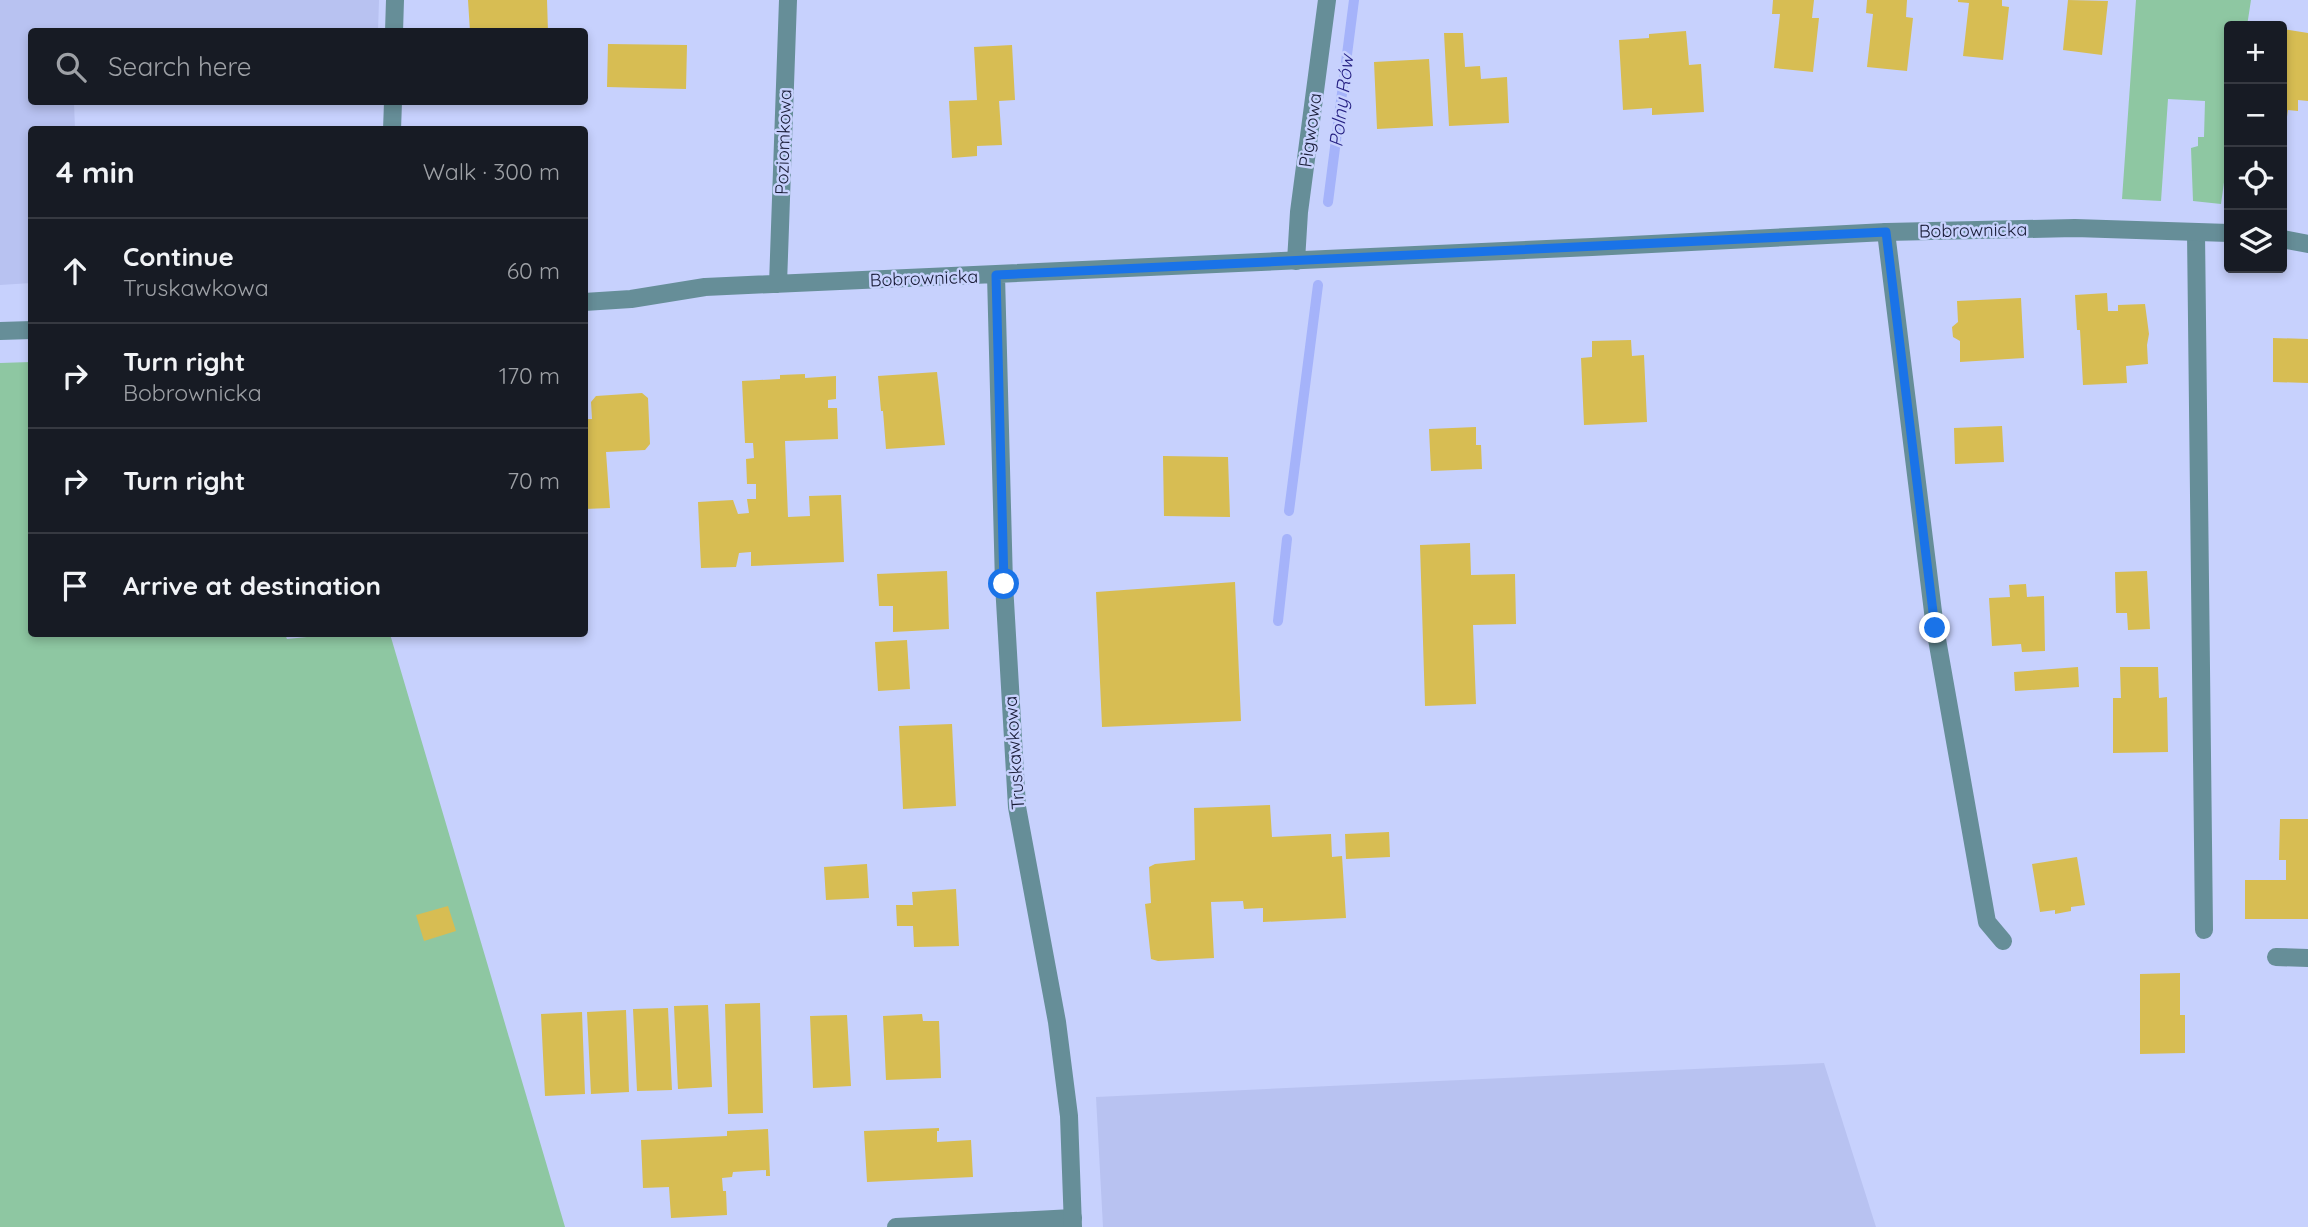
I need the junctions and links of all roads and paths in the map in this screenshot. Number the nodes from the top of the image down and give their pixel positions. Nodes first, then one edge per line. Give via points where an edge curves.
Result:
1 (395, 0) edge
2 (788, 0) edge
3 (1327, 0) edge
4 (394, 28) edge
5 (393, 105) edge
6 (392, 126) edge
7 (1886, 232) junction
8 (2196, 232) junction
9 (2224, 233) edge
10 (2287, 240) edge
11 (2308, 244) edge
12 (1296, 261) junction
13 (996, 275) junction
14 (778, 284) junction
15 (588, 302) edge
16 (28, 330) edge
17 (0, 331) edge
18 (2204, 930) dead end
19 (2003, 941) dead end
20 (2276, 957) dead end
21 (2308, 958) edge
22 (1073, 1223) edge
23 (896, 1227) edge

1 - 4 street
2 - 14 street, Poziomkowa
3 - 12 street, Pigwowa
5 - 6 street
7 - 8 street, Bobrownicka via 2075,228
7 - 12 street, Bobrownicka
7 - 19 street via 1935,628 1987,922
8 - 9 street, Bobrownicka
8 - 18 street
10 - 11 street
12 - 13 street, Bobrownicka
13 - 14 street, Bobrownicka
13 - 22 street, Truskawkowa via 1004,584 1017,807 1057,1022 1069,1116
14 - 15 street, Bobrownicka via 705,287
16 - 17 street
20 - 21 street
22 - 23 street

